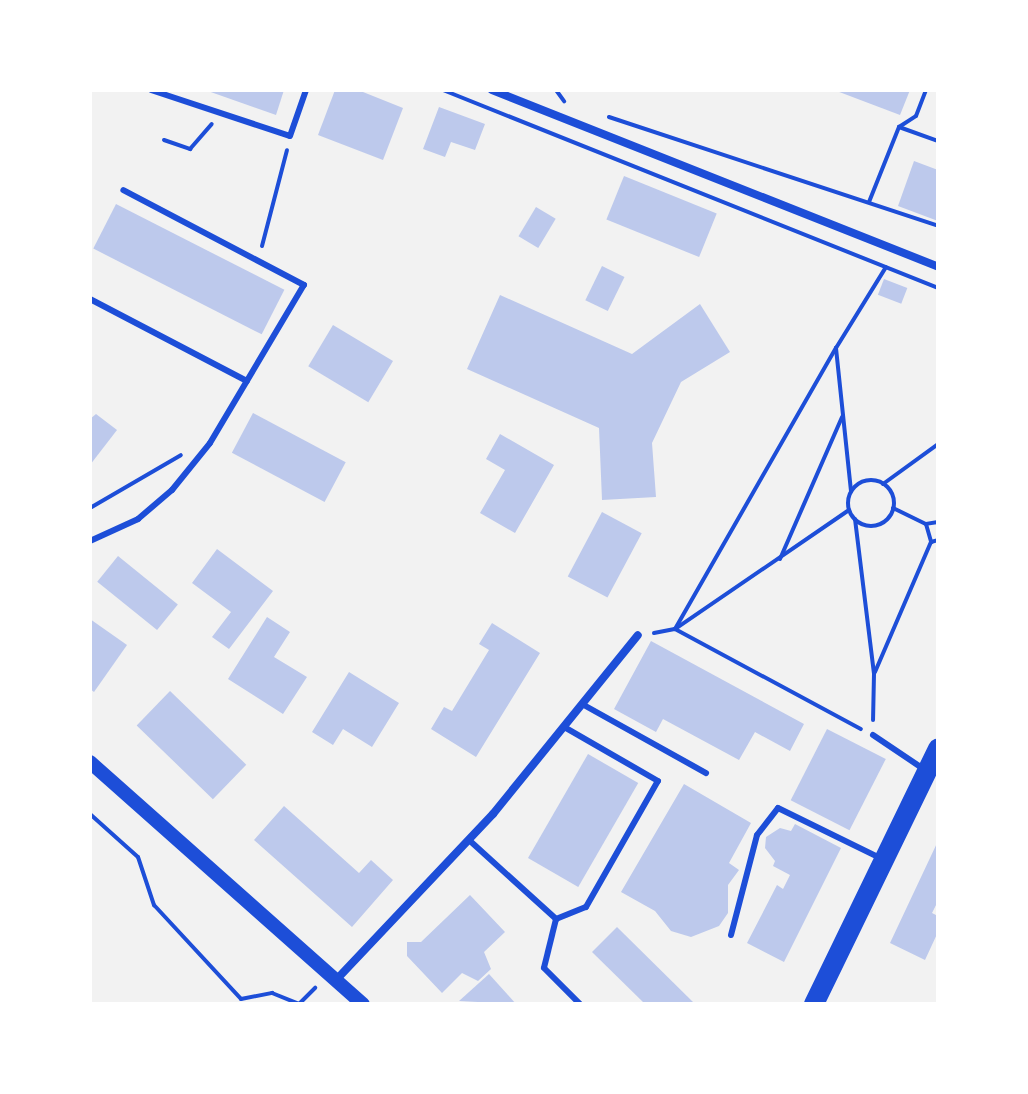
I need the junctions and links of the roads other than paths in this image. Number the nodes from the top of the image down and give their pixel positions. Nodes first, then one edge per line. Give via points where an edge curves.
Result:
1 (151, 90) edge
2 (306, 90) edge
3 (492, 90) edge
4 (123, 190) dead end
5 (938, 267) edge
6 (90, 299) edge
7 (247, 381) junction
8 (90, 541) edge
9 (638, 635) road end
10 (582, 704) junction
11 (564, 727) junction
12 (873, 735) road end
13 (938, 749) edge
14 (90, 762) edge
15 (706, 773) dead end
16 (933, 774) edge
17 (469, 840) junction
18 (887, 861) junction
19 (556, 919) junction
20 (731, 935) dead end
21 (337, 979) junction
22 (819, 1000) edge
23 (363, 1004) edge
24 (580, 1004) edge

1 - 2 lane via 290,136
3 - 5 street
4 - 7 lane via 304,285
6 - 7 lane
7 - 8 lane via 210,443 172,490 138,519
9 - 10 street
10 - 11 street
10 - 15 lane
11 - 17 street
11 - 19 lane via 658,781 586,907
12 - 16 lane
13 - 16 main road
14 - 21 street
16 - 18 main road
17 - 19 lane
17 - 21 street
18 - 20 lane via 778,808 757,835
18 - 22 main road
19 - 24 lane via 544,968
21 - 23 street

